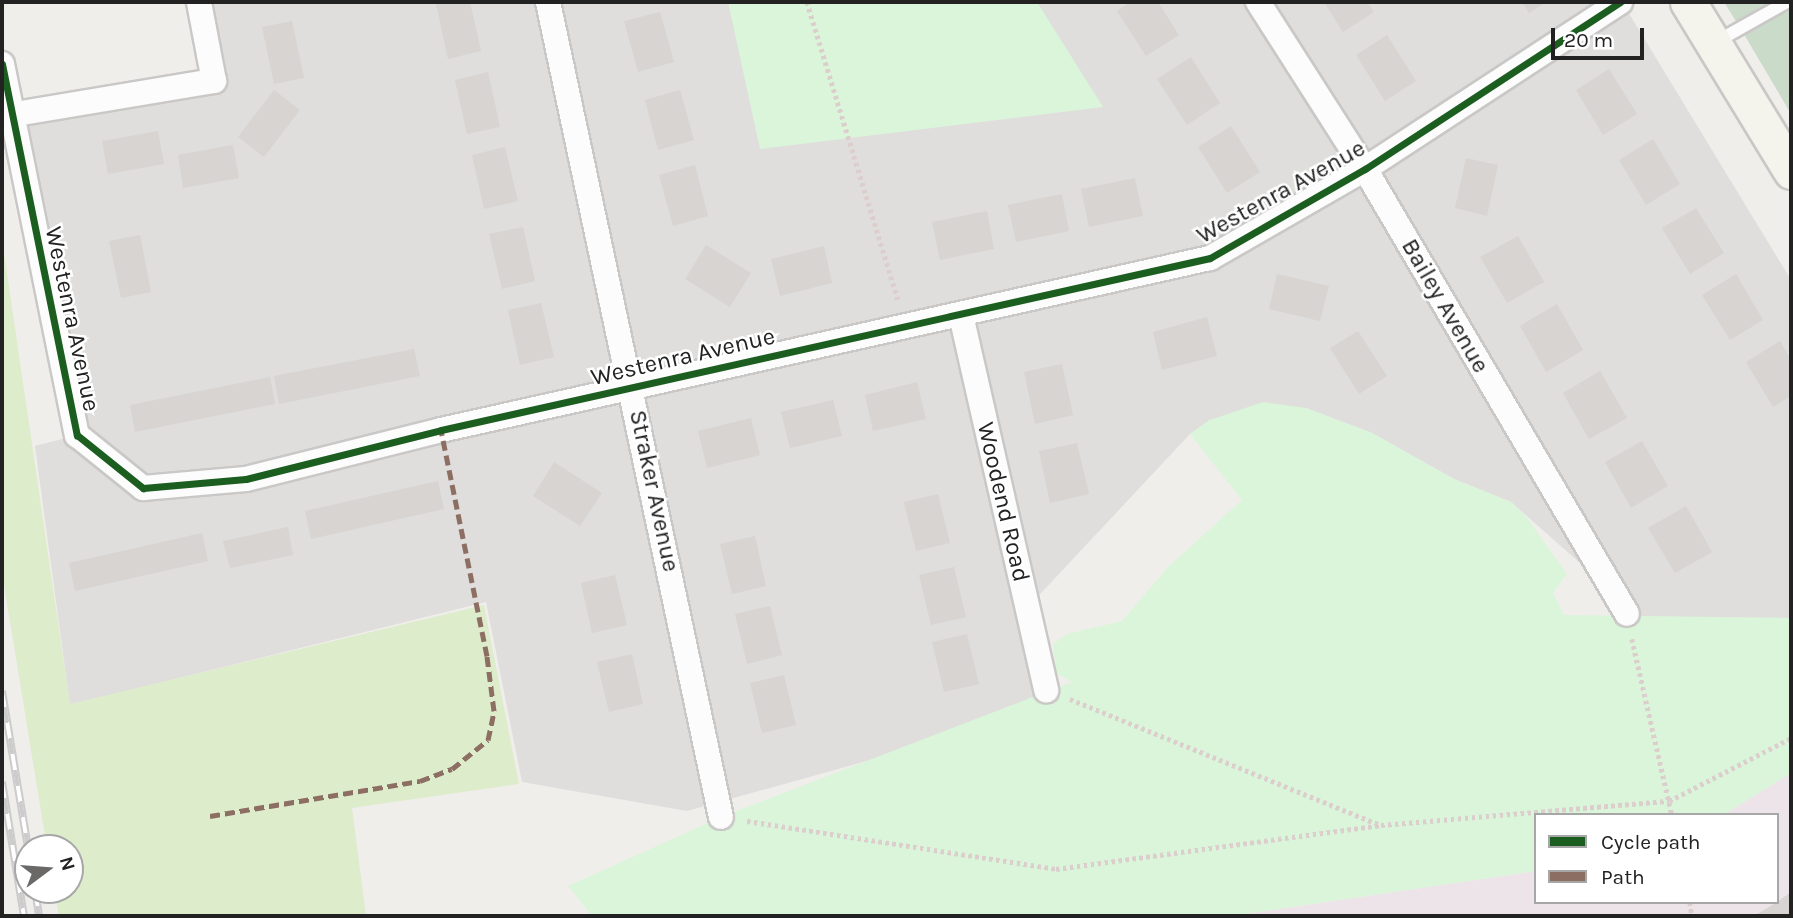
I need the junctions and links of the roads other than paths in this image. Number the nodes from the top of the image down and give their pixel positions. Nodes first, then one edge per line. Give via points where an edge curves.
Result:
1 (199, 2) edge
2 (548, 2) edge
3 (1258, 2) edge
4 (1620, 2) edge
5 (1688, 2) edge
6 (1787, 2) edge
7 (1713, 43) junction
8 (2, 64) edge
9 (10, 115) junction
10 (1365, 169) junction
11 (1791, 171) edge
12 (961, 315) junction
13 (632, 389) junction
14 (1627, 614) road end
15 (1046, 690) road end
16 (721, 817) road end

1 - 9 street via 214,81
2 - 13 street, Straker Avenue
3 - 10 street, Bailey Avenue
4 - 10 street, Westenra Avenue
5 - 7 main road
6 - 7 lane
7 - 11 main road
8 - 9 street, Westenra Avenue
9 - 13 street, Westenra Avenue via 77,435 144,488 246,479
10 - 12 street, Westenra Avenue via 1210,258
10 - 14 street, Bailey Avenue
12 - 13 street, Westenra Avenue
12 - 15 street, Woodend Road
13 - 16 street, Straker Avenue

